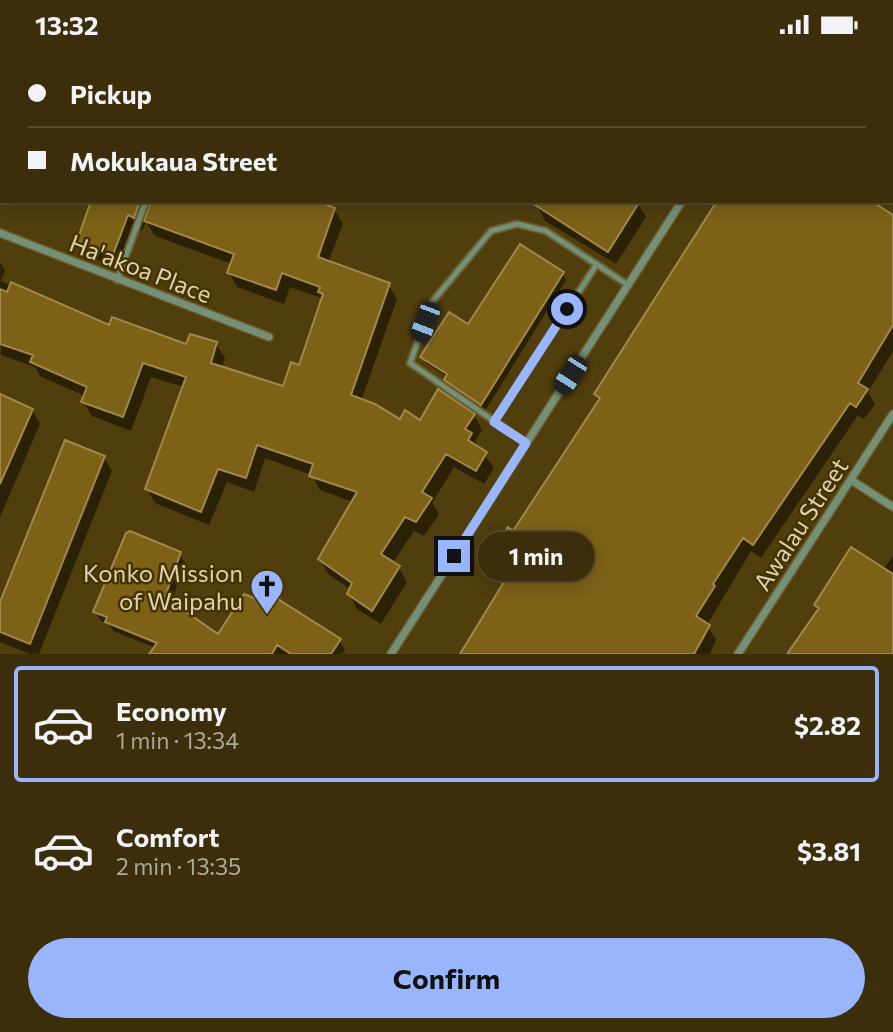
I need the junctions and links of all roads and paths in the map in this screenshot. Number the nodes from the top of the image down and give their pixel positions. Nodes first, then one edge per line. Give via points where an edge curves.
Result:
1 (145, 203) edge
2 (681, 203) edge
3 (0, 233) edge
4 (597, 264) junction
5 (117, 280) junction
6 (628, 285) junction
7 (269, 337) dead end
8 (893, 414) edge
9 (494, 422) junction
10 (526, 443) junction
11 (851, 480) junction
12 (893, 507) edge
13 (391, 654) edge
14 (738, 654) edge

1 - 5 lane
2 - 6 street
3 - 5 street, Ha'akoa Place
4 - 6 lane
4 - 9 lane
4 - 9 lane via 546,231 517,224 491,231 432,302 410,363
5 - 7 street, Ha'akoa Place
6 - 10 street
8 - 11 street, Awalau Street
9 - 10 lane
10 - 13 street
11 - 12 street
11 - 14 street, Awalau Street

